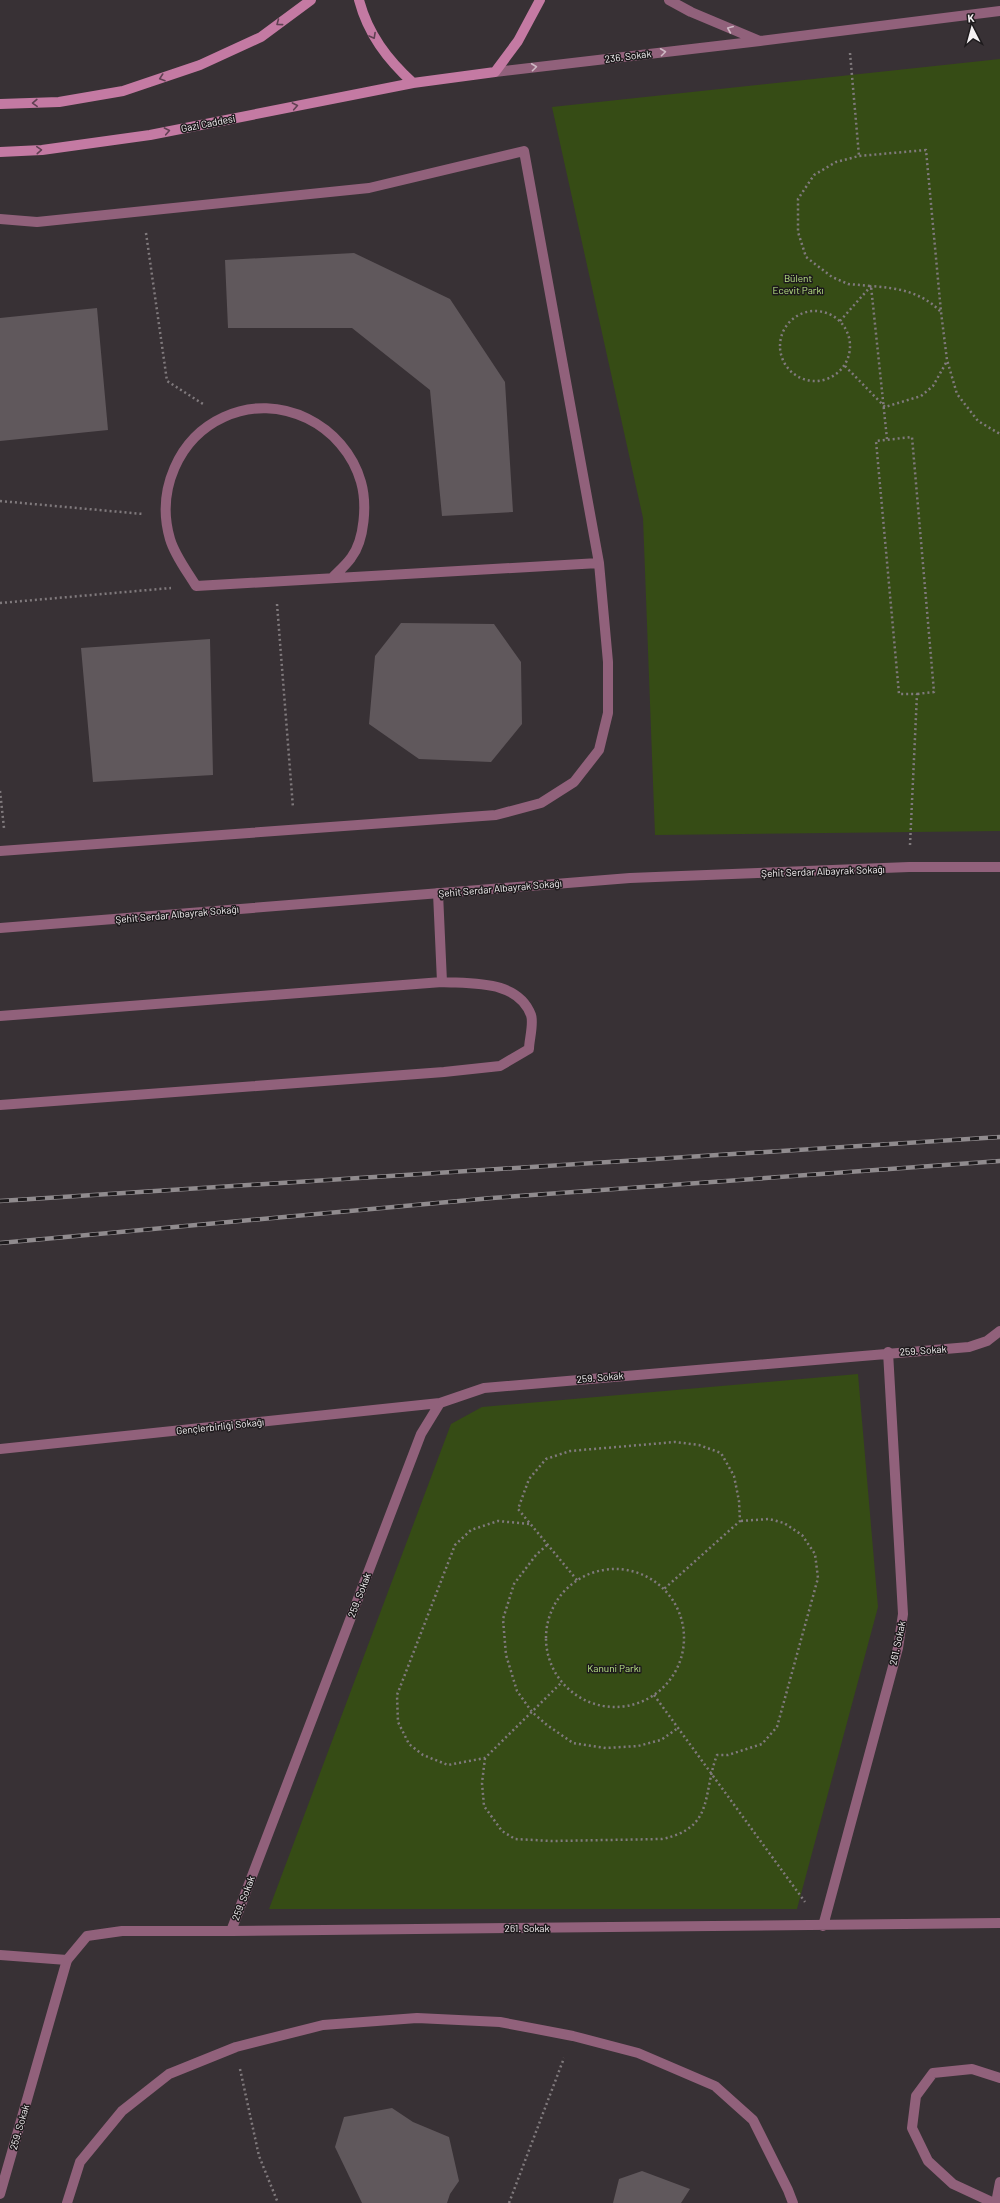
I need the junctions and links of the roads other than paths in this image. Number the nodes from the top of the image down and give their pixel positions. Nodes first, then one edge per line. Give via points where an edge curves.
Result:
1 (311, 0) edge
2 (359, 0) edge
3 (540, 0) edge
4 (669, 0) edge
5 (1000, 11) edge
6 (760, 41) junction
7 (495, 72) junction
8 (413, 83) junction
9 (0, 104) edge
10 (0, 152) edge
11 (0, 219) edge
12 (599, 563) junction
13 (332, 578) junction
14 (3, 851) edge
15 (1000, 867) edge
16 (438, 893) junction
17 (0, 928) edge
18 (442, 982) junction
19 (0, 1016) edge
20 (0, 1105) edge
21 (1000, 1331) edge
22 (888, 1352) junction
23 (440, 1403) junction
24 (0, 1449) edge
25 (1000, 1923) edge
26 (823, 1926) junction
27 (231, 1931) junction
28 (0, 1956) edge
29 (67, 1960) junction
30 (1000, 2078) edge
31 (1000, 2182) edge
32 (0, 2194) edge
33 (67, 2203) edge
34 (793, 2203) edge
35 (995, 2203) edge

1 -> 9 main road via 261,37 200,65 123,91 59,102
2 -> 8 main road via 374,38 396,68
3 - 7 main road via 518,41
6 -> 4 street, 236. Sokak
5 - 6 street, 236. Sokak
7 -> 6 street, 236. Sokak
7 - 8 main road, Gazi Caddesi
10 -> 8 main road, Gazi Caddesi via 42,150 150,135
11 - 12 street via 37,222 369,188 524,151
12 - 13 street
12 - 14 street via 608,662 608,713 599,750 574,782 541,803 496,816
13 - 13 street via 196,586 170,540 165,516 167,485 179,457 198,433 224,416 254,408 286,410 315,421 339,440 356,466 365,496 363,528 352,557
15 - 16 street, Şehit Serdar Albayrak Sokağı via 630,878
16 - 17 street, Şehit Serdar Albayrak Sokağı
16 - 18 street
18 - 19 street
18 - 20 street via 491,985 516,994 531,1016 529,1049 500,1066 444,1072
21 - 22 street, 259. Sokak via 987,1341 969,1347
22 - 23 street, 259. Sokak via 484,1388
22 - 26 street, 261. Sokak via 903,1614 898,1648
23 - 24 street, Gençlerbirliği Sokağı
23 - 27 street, 259. Sokak via 421,1434
25 - 26 street, 261. Sokak
26 - 27 street, 261. Sokak
27 - 29 street, 259. Sokak via 122,1931 87,1936
28 - 29 street
29 - 32 street, 259. Sokak
30 - 35 street via 972,2069 933,2073 916,2096 912,2128 928,2161 953,2184
31 - 35 street
33 - 34 street via 80,2162 122,2111 169,2074 236,2047 323,2025 417,2018 500,2022 573,2036 638,2053 715,2086 753,2120

